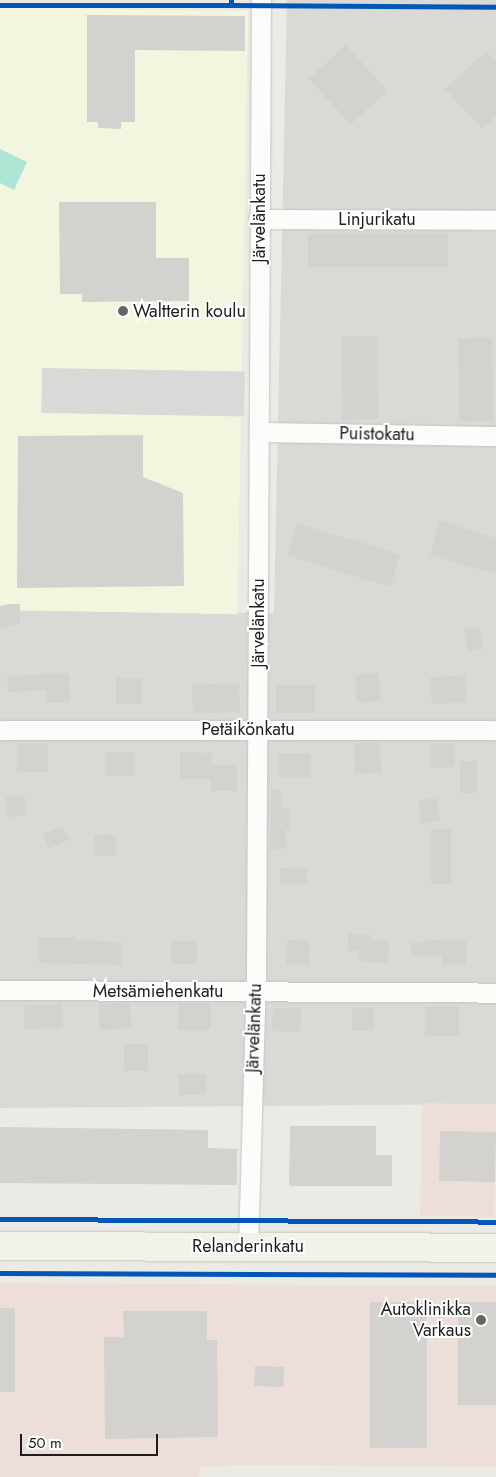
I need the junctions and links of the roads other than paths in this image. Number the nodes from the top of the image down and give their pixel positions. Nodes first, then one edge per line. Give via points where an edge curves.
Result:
1 (261, 0) edge
2 (258, 219) junction
3 (496, 220) edge
4 (259, 432) junction
5 (496, 436) edge
6 (257, 729) junction
7 (0, 730) edge
8 (496, 730) edge
9 (0, 990) edge
10 (256, 992) junction
11 (496, 993) edge
12 (0, 1246) edge
13 (248, 1246) junction
14 (496, 1248) edge

1 - 2 street, Järvelänkatu
2 - 3 street, Linjurikatu
2 - 4 street, Järvelänkatu
4 - 5 street, Puistokatu
4 - 6 street, Järvelänkatu
6 - 7 street, Petäikönkatu
6 - 8 street, Petäikönkatu
6 - 10 street, Järvelänkatu
9 - 10 street, Metsämiehenkatu
10 - 11 street, Metsämiehenkatu
10 - 13 street, Järvelänkatu
12 - 13 main road, Relanderinkatu
13 - 14 main road, Relanderinkatu

